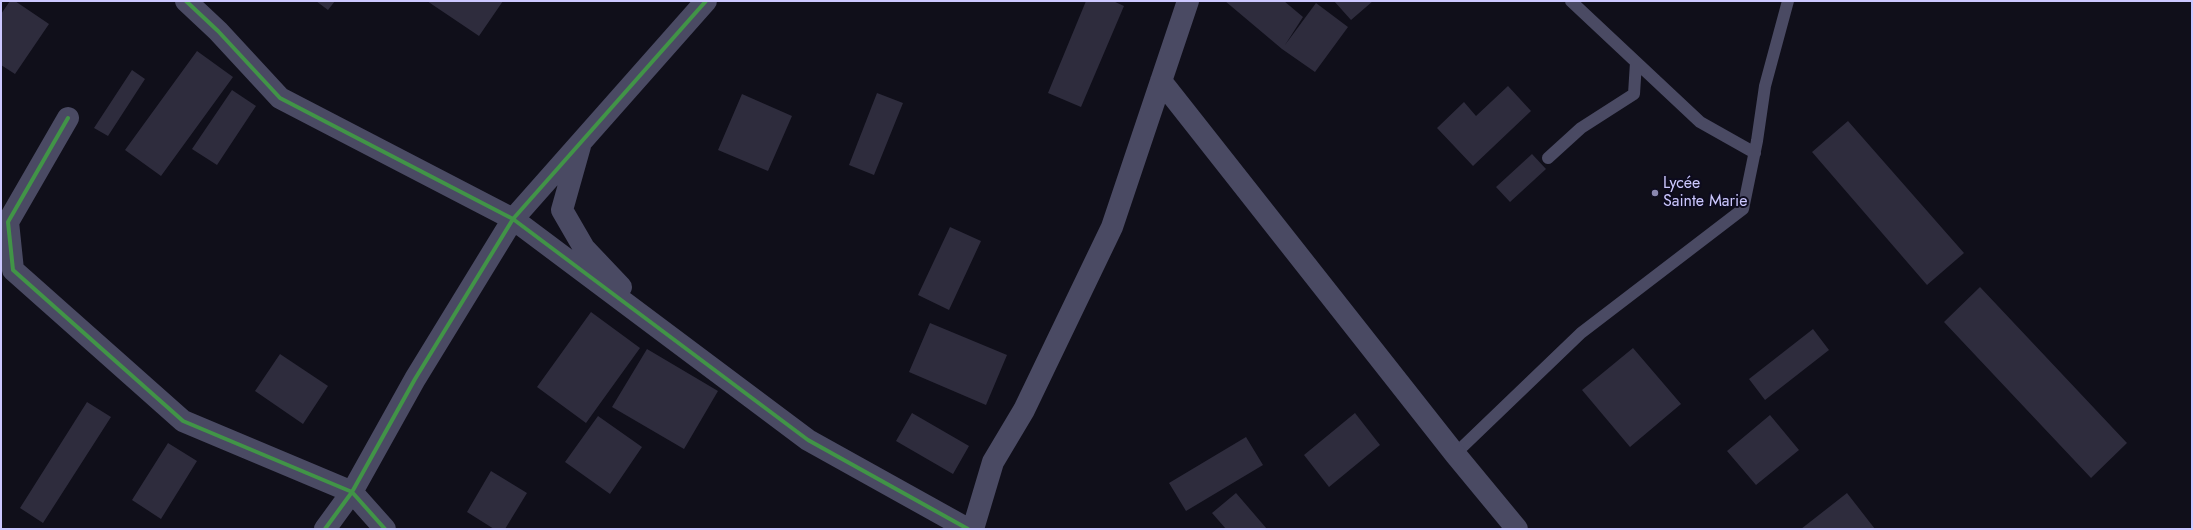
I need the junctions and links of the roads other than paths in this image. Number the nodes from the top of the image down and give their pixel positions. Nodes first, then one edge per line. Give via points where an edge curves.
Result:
1 (186, 1) edge
2 (706, 1) edge
3 (1188, 1) edge
4 (1570, 1) edge
5 (1788, 1) edge
6 (1636, 62) junction
7 (1161, 81) junction
8 (68, 118) dead end
9 (582, 141) junction
10 (1755, 153) junction
11 (1548, 158) dead end
12 (513, 219) junction
13 (663, 331) junction
14 (1454, 454) junction
15 (352, 492) junction
16 (325, 529) edge
17 (385, 529) edge
18 (968, 529) edge
19 (973, 529) edge
20 (1517, 529) edge

1 - 12 street via 218,31 280,98
2 - 9 street
3 - 7 street
4 - 6 lane
5 - 10 lane via 1765,86
6 - 10 lane via 1700,122
6 - 11 lane via 1634,94 1581,128
7 - 14 street
7 - 19 street via 1112,227 1024,410 993,462
8 - 15 street via 8,222 13,270 183,421
9 - 12 street
9 - 13 street via 562,210 584,248
10 - 14 lane via 1743,209 1581,333
12 - 13 street
12 - 15 street via 415,379
13 - 18 street via 808,440
14 - 20 street
15 - 16 street
15 - 17 street

